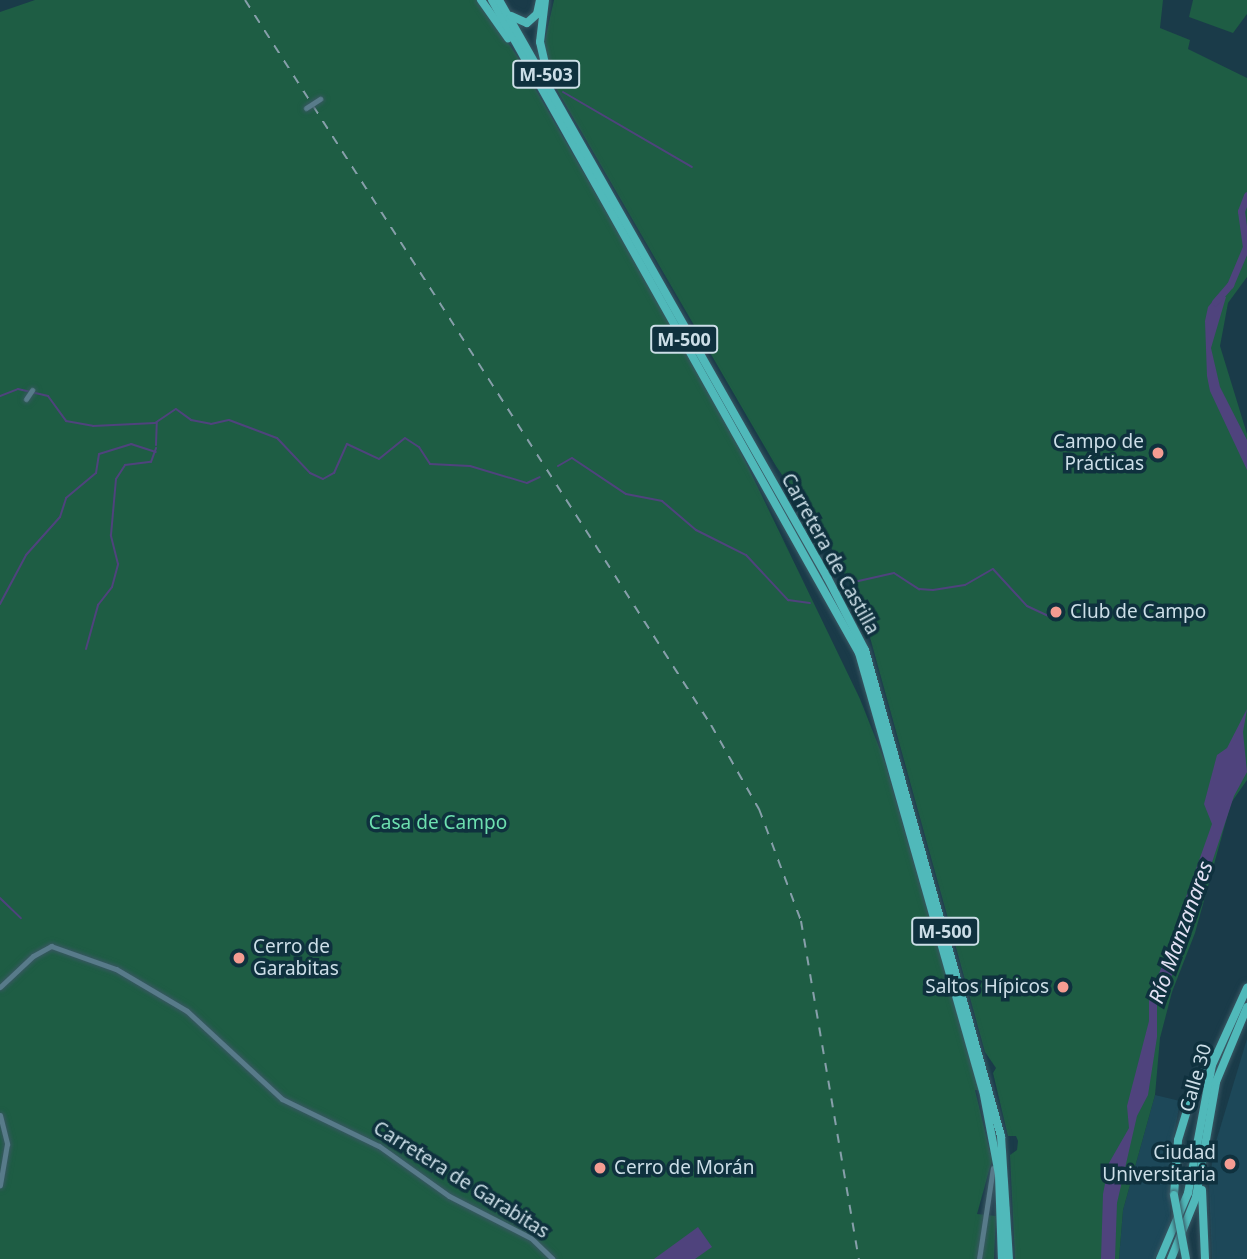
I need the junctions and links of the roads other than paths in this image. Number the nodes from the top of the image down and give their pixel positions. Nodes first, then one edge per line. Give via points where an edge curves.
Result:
1 (481, 0) edge
2 (492, 0) edge
3 (500, 0) edge
4 (542, 0) edge
5 (547, 98) junction
6 (320, 99) dead end
7 (305, 109) dead end
8 (574, 131) junction
9 (33, 390) dead end
10 (26, 399) dead end
11 (824, 578) junction
12 (843, 612) junction
13 (0, 987) edge
14 (1247, 988) edge
15 (1247, 1007) edge
16 (1221, 1043) junction
17 (0, 1115) edge
18 (1206, 1128) junction
19 (993, 1168) dead end
20 (0, 1185) edge
21 (552, 1259) edge
22 (979, 1259) edge
23 (1000, 1259) edge
24 (1009, 1259) edge
25 (1160, 1259) edge
26 (1171, 1259) edge
27 (1186, 1259) edge
28 (1205, 1259) edge

1 - 5 highway, M-500
2 - 5 highway, Carretera de Castilla / M-500
3 - 4 highway, M-500 via 522,23 532,19
3 - 8 highway, Carretera de Castilla / M-500
4 - 8 highway, M-503 via 541,60
5 - 11 highway, Carretera de Castilla / M-500
6 - 7 street, bridge
8 - 11 highway, Carretera de Castilla / M-500
9 - 10 street
11 - 12 highway, Carretera de Castilla / M-500
12 - 23 highway, Carretera de Castilla / M-500 via 869,683 976,1066 992,1132 1001,1200
12 - 24 highway, Carretera de Castilla / M-500 via 876,683 989,1088 1004,1152
13 - 21 street, Carretera de Garabitas via 51,946 145,984 187,1011 282,1099 379,1146 449,1196 531,1238
14 - 16 highway, Calle 30
15 - 18 highway, Calle 30 via 1221,1065
16 - 25 highway, Calle 30 via 1203,1102 1184,1209
16 - 27 highway, bridge via 1185,1115 1175,1158 1174,1195
17 - 20 street via 6,1144
18 - 26 highway, Calle 30 via 1196,1197
18 - 28 highway via 1201,1198
19 - 22 street

